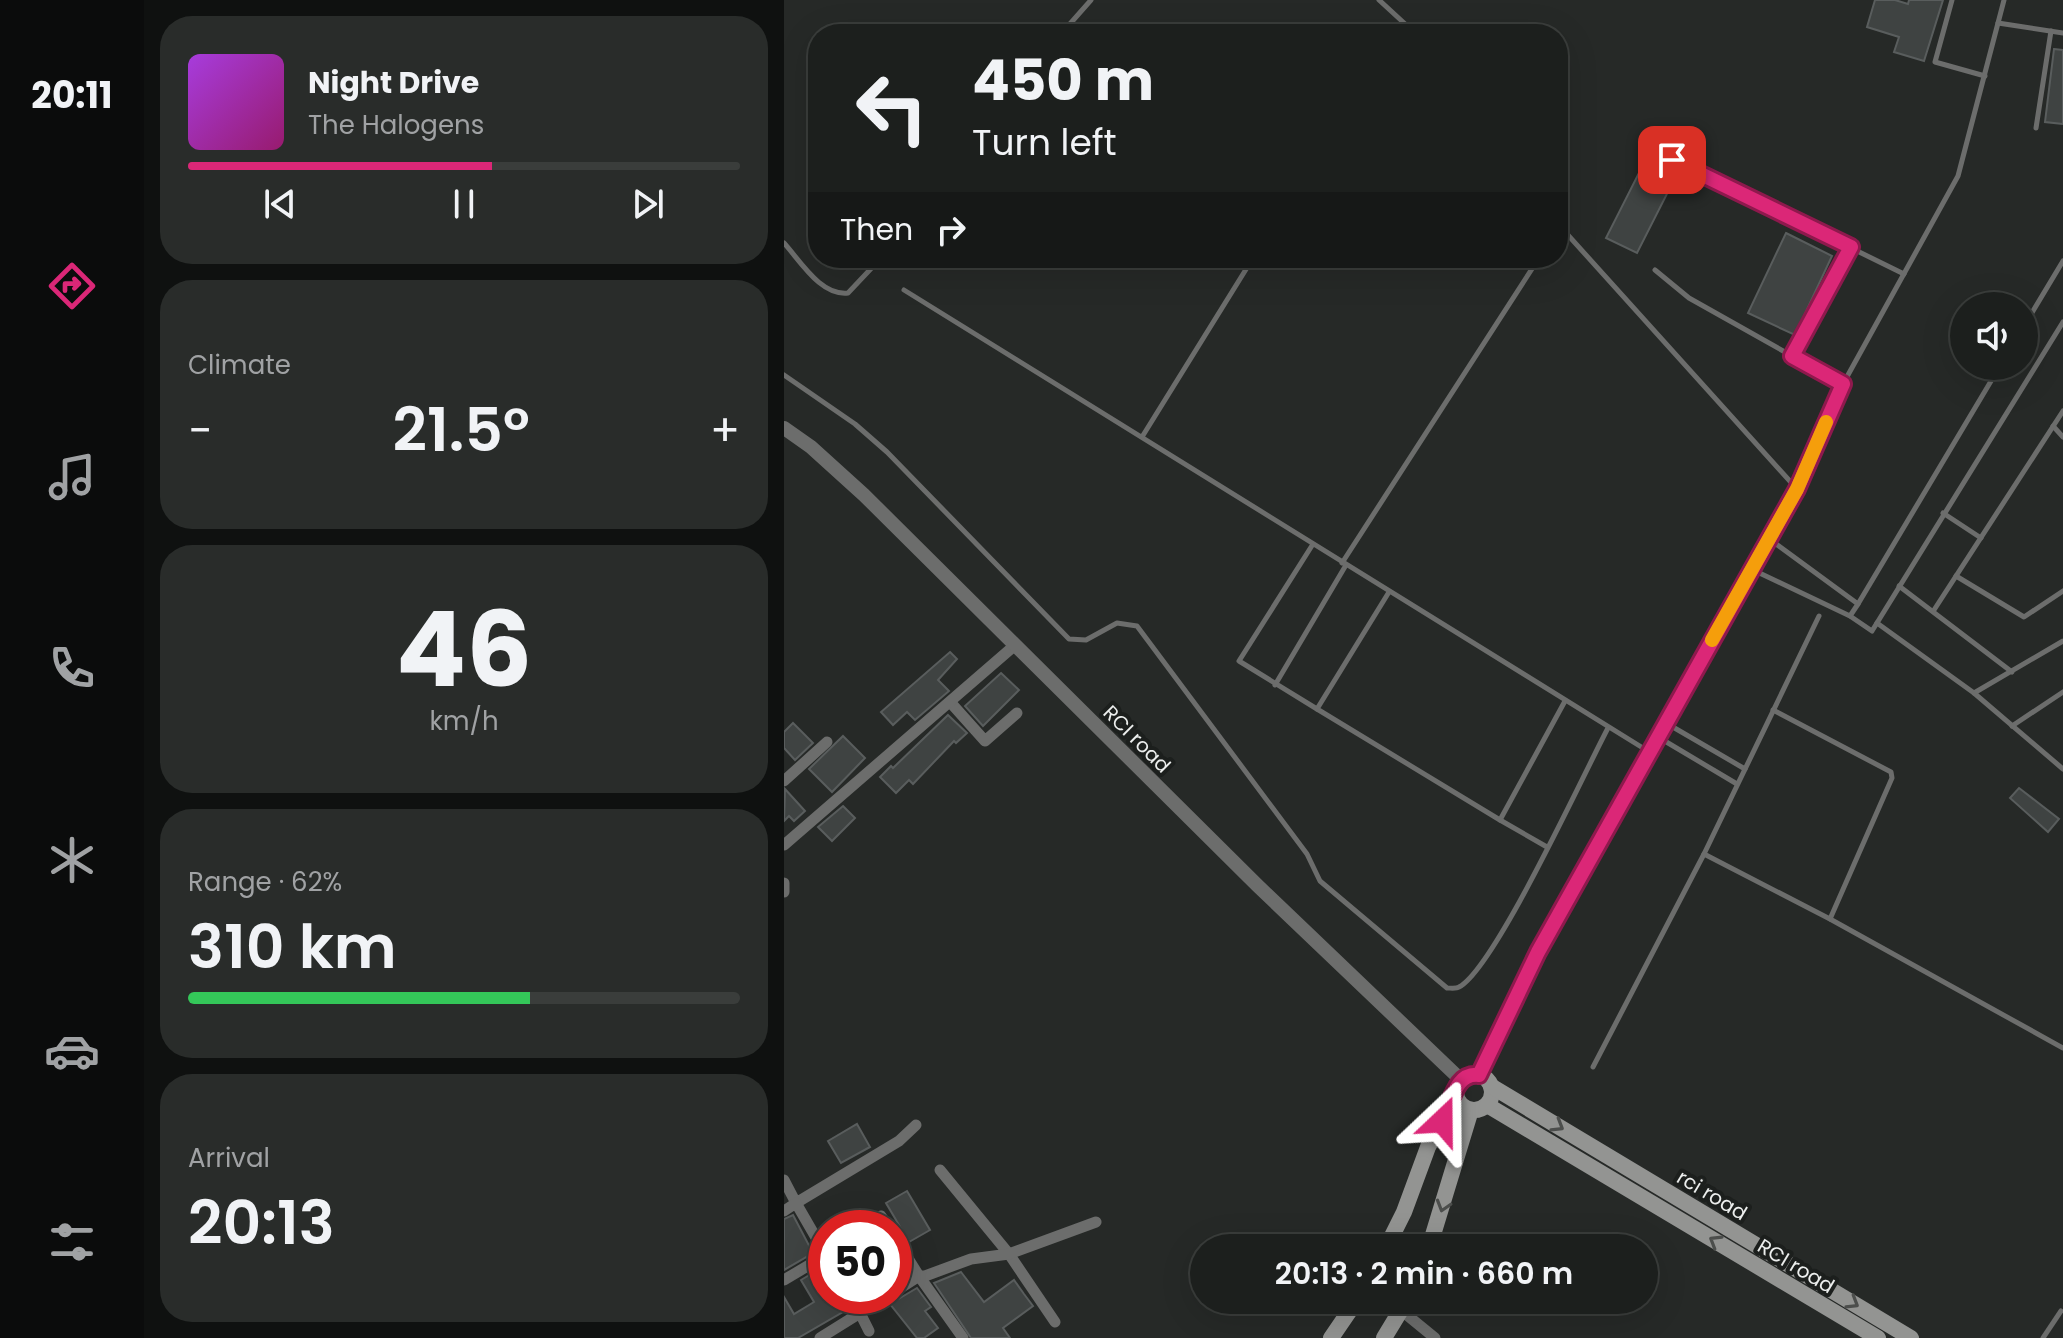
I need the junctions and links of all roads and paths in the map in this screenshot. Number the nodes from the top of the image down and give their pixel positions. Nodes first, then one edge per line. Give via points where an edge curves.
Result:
1 (1091, 0) edge
2 (1379, 0) edge
3 (1952, 0) edge
4 (2004, 0) edge
5 (1998, 23) junction
6 (1070, 24) edge
7 (1405, 24) edge
8 (2051, 31) junction
9 (2063, 33) edge
10 (1985, 76) junction
11 (2036, 128) dead end
12 (1672, 160) dead end
13 (1568, 236) edge
14 (784, 243) edge
15 (1851, 247) junction
16 (2063, 261) edge
17 (872, 268) edge
18 (1247, 268) edge
19 (1533, 268) edge
20 (1655, 270) dead end
21 (1904, 274) junction
22 (904, 290) dead end
23 (2038, 303) edge
24 (2063, 322) edge
25 (1792, 356) junction
26 (784, 375) edge
27 (1992, 380) edge
28 (1843, 384) junction
29 (2063, 411) edge
30 (2053, 426) junction
31 (784, 428) edge
32 (1142, 437) junction
33 (2063, 437) edge
34 (1797, 489) junction
35 (1943, 513) junction
36 (1768, 538) junction
37 (1981, 538) junction
38 (1313, 544) junction
39 (1344, 564) junction
40 (1751, 569) junction
41 (1956, 576) junction
42 (1899, 586) junction
43 (2063, 591) edge
44 (1389, 592) junction
45 (1858, 604) junction
46 (1934, 610) junction
47 (1819, 616) dead end
48 (1850, 616) junction
49 (1877, 623) junction
50 (2063, 641) edge
51 (1014, 646) junction
52 (2012, 672) junction
53 (1274, 685) junction
54 (2063, 692) edge
55 (1974, 693) junction
56 (1565, 701) junction
57 (951, 703) junction
58 (1317, 709) junction
59 (1773, 710) junction
60 (1017, 713) dead end
61 (1666, 723) junction
62 (2012, 726) junction
63 (1608, 728) junction
64 (1658, 737) junction
65 (827, 742) dead end
66 (1651, 753) junction
67 (1745, 769) junction
68 (2063, 769) edge
69 (784, 781) edge
70 (1737, 784) junction
71 (1500, 820) junction
72 (784, 845) edge
73 (1547, 847) junction
74 (1704, 854) junction
75 (784, 883) edge
76 (784, 892) edge
77 (1830, 919) junction
78 (2063, 1048) edge
79 (1593, 1067) dead end
80 (1485, 1080) junction
81 (1458, 1087) junction
82 (1479, 1108) junction
83 (916, 1125) dead end
84 (940, 1170) dead end
85 (784, 1180) edge
86 (796, 1203) junction
87 (784, 1211) edge
88 (1096, 1222) dead end
89 (808, 1224) edge
90 (1393, 1234) edge
91 (1434, 1234) edge
92 (1009, 1254) junction
93 (912, 1265) edge
94 (808, 1266) edge
95 (919, 1276) junction
96 (784, 1280) edge
97 (912, 1280) edge
98 (2062, 1310) edge
99 (858, 1314) edge
100 (860, 1314) edge
101 (1347, 1314) edge
102 (1399, 1314) edge
103 (1413, 1314) edge
104 (1055, 1322) dead end
105 (869, 1331) dead end
106 (820, 1338) edge
107 (963, 1338) edge
108 (1331, 1338) edge
109 (1384, 1338) edge
110 (1435, 1338) edge
111 (1878, 1338) edge
112 (1911, 1338) edge
113 (2043, 1338) edge

1 - 6 lane
2 - 7 lane
3 - 10 lane via 1935,62
4 - 5 lane
5 - 8 lane
5 - 10 lane
8 - 9 lane
8 - 11 lane
10 - 21 lane via 1958,176
12 - 15 lane
13 - 34 lane
14 - 17 lane via 837,295 848,293
15 - 21 lane
15 - 25 lane
16 - 23 lane
18 - 32 lane
19 - 39 lane
20 - 25 lane via 1689,298
21 - 28 lane
22 - 32 lane
24 - 35 lane
25 - 28 lane
26 - 73 lane via 887,452 1069,639 1086,640 1117,623 1137,626 1307,854 1320,881 1447,988 1458,988 1471,976 1505,928
27 - 45 lane
28 - 34 lane
29 - 30 lane
30 - 33 lane
30 - 37 lane
31 - 51 street, RCI road via 864,495
32 - 38 lane
34 - 36 lane
35 - 37 lane
35 - 42 lane
36 - 40 lane
36 - 45 lane
37 - 41 lane
38 - 39 lane
38 - 53 lane via 1240,657 1241,664
39 - 44 lane
39 - 53 lane
40 - 48 lane
40 - 61 lane
41 - 43 lane via 2024,617
41 - 46 lane
42 - 46 lane
42 - 49 lane
44 - 56 lane
44 - 58 lane
45 - 48 lane
46 - 52 lane
47 - 59 lane
48 - 49 lane via 1872,631
49 - 55 lane
50 - 52 lane
51 - 57 street
51 - 81 street, RCI road
52 - 55 lane
53 - 58 lane
54 - 62 lane
55 - 62 lane
56 - 63 lane
56 - 71 lane
57 - 60 street via 985,741
57 - 72 street
58 - 71 lane
59 - 67 lane
59 - 77 lane via 1891,772
61 - 64 lane
61 - 67 lane
62 - 68 lane
63 - 66 lane
63 - 73 lane
64 - 66 lane
64 - 70 lane
65 - 69 street
66 - 80 lane via 1538,952
67 - 70 lane
70 - 74 lane
71 - 73 lane
74 - 77 lane
74 - 79 lane
75 - 76 street
77 - 78 lane
80 - 81 main road via 1468,1075
80 - 82 main road via 1491,1099
80 -> 112 main road, rci road
81 - 82 main road via 1460,1104
81 - 90 main road
82 -> 91 main road
111 -> 82 main road, RCI road
83 - 86 street via 899,1141
84 - 92 street
85 - 86 street
86 - 87 street
86 - 89 street
88 - 92 street
92 - 95 street via 971,1259
92 - 104 street
93 - 95 street
94 - 96 street
95 - 97 street
95 - 107 street
98 - 113 lane
99 - 106 street
100 - 105 street
101 - 108 main road
102 - 109 main road
103 - 110 street

